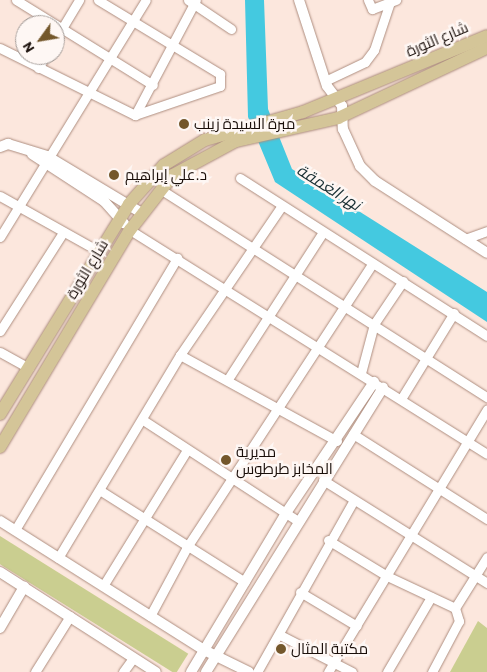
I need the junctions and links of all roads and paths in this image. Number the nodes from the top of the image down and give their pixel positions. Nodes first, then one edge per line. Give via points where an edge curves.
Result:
1 (16, 0) edge
2 (79, 0) edge
3 (98, 0) edge
4 (146, 0) edge
5 (299, 0) edge
6 (368, 0) edge
7 (193, 1) edge
8 (393, 1) edge
9 (39, 15) edge
10 (132, 21) junction
11 (65, 23) edge
12 (231, 29) dead end
13 (65, 31) edge
14 (487, 36) edge
15 (171, 44) junction
16 (0, 48) edge
17 (487, 48) edge
18 (109, 56) junction
19 (40, 65) edge
20 (38, 68) junction
21 (326, 84) junction
22 (153, 85) junction
23 (86, 92) junction
24 (331, 100) junction
25 (135, 115) junction
26 (337, 117) junction
27 (290, 122) junction
28 (234, 136) junction
29 (0, 146) edge
30 (45, 159) junction
31 (240, 178) dead end
32 (160, 189) junction
33 (0, 196) edge
34 (129, 204) junction
35 (19, 205) junction
36 (281, 207) junction
37 (142, 213) junction
38 (121, 217) junction
39 (130, 230) junction
40 (487, 231) edge
41 (323, 232) junction
42 (62, 234) junction
43 (0, 237) edge
44 (465, 239) junction
45 (251, 246) junction
46 (100, 252) junction
47 (487, 253) edge
48 (177, 258) junction
49 (373, 263) junction
50 (294, 274) junction
51 (403, 281) junction
52 (224, 287) junction
53 (343, 305) junction
54 (454, 313) junction
55 (268, 315) junction
56 (374, 324) junction
57 (0, 331) edge
58 (487, 336) edge
59 (316, 344) junction
60 (0, 352) edge
61 (180, 355) junction
62 (425, 358) junction
63 (29, 368) junction
64 (361, 373) junction
65 (228, 379) junction
66 (379, 385) junction
67 (487, 396) edge
68 (401, 399) junction
69 (277, 406) junction
70 (2, 407) edge
71 (487, 408) edge
72 (143, 420) junction
73 (353, 434) junction
74 (467, 440) junction
75 (337, 441) junction
76 (0, 447) edge
77 (188, 450) junction
78 (487, 454) edge
79 (232, 478) junction
80 (323, 480) junction
81 (439, 489) junction
82 (101, 491) junction
83 (354, 500) junction
84 (286, 513) junction
85 (145, 519) junction
86 (487, 519) edge
87 (0, 521) edge
88 (298, 521) junction
89 (15, 530) junction
90 (410, 536) junction
91 (328, 540) junction
92 (186, 547) junction
93 (487, 557) edge
94 (58, 558) junction
95 (0, 572) edge
96 (476, 575) junction
97 (387, 576) junction
98 (244, 582) junction
99 (487, 583) edge
100 (103, 586) junction
101 (24, 587) junction
102 (300, 592) junction
103 (430, 597) junction
104 (455, 608) junction
105 (70, 616) junction
106 (150, 616) junction
107 (357, 626) junction
108 (0, 628) edge
109 (280, 635) junction
110 (204, 650) junction
111 (216, 656) junction
112 (133, 658) junction
113 (334, 663) junction
114 (36, 672) edge
115 (123, 672) edge
116 (156, 672) edge
117 (191, 672) edge
118 (206, 672) edge
119 (249, 672) edge
120 (257, 672) edge
121 (328, 672) edge
122 (352, 672) edge
123 (387, 672) edge
124 (432, 672) edge

1 - 9 street
2 - 11 street
3 - 10 street
4 - 10 street
5 - 21 street
6 - 8 street via 372,9
7 - 12 street
7 - 15 street
8 - 21 street via 374,50 365,62
10 - 15 street
10 - 18 street
13 - 18 street
14 - 24 main road, شارع الثورة
15 - 22 street
15 - 25 street via 220,74 220,86
16 - 20 street
17 - 26 main road, شارع الثورة
18 - 22 street
18 - 23 street
19 - 20 street
20 - 23 street
21 - 24 street
22 - 25 street
23 - 25 street
23 - 30 street
24 - 26 street
24 - 26 street
24 - 27 main road, شارع الثورة
26 - 27 main road, شارع الثورة
26 - 44 street via 352,154 370,177
27 - 28 main road
28 - 32 main road, شارع الثورة via 185,166
28 - 34 main road, شارع الثورة via 173,158
29 - 30 street via 8,144
30 - 34 street
30 - 35 street
30 - 38 street
31 - 36 street
32 - 37 main road, شارع الثورة
32 - 45 street
33 - 35 street
34 - 37 street
34 - 38 main road, شارع الثورة
35 - 42 street
35 - 43 street
36 - 41 street
36 - 45 street
37 - 39 main road, شارع الثورة
38 - 39 street
38 - 46 main road, شارع الثورة
39 - 48 street
39 - 76 main road, شارع الثورة
40 - 44 street
41 - 49 street
41 - 50 street
42 - 46 street
42 - 57 street
44 - 47 street
45 - 50 street
45 - 52 street
46 - 63 main road, شارع الثورة
48 - 52 street
48 - 89 street
49 - 51 street
49 - 53 street
50 - 53 street
50 - 55 street
51 - 54 street
51 - 56 street
52 - 55 street
52 - 61 street
53 - 56 street
53 - 59 street
54 - 58 street
54 - 62 street
55 - 59 street
55 - 65 street
56 - 62 street
56 - 64 street
59 - 64 street
59 - 69 street
60 - 63 street
61 - 65 street
61 - 72 street
62 - 67 street
62 - 68 street
63 - 70 main road, شارع الثورة
64 - 66 street
65 - 69 street
66 - 68 street
66 - 73 street
66 - 75 street
68 - 74 street
69 - 75 street
69 - 79 street
71 - 74 street
72 - 77 street
72 - 82 street
73 - 80 street
73 - 81 street
74 - 78 street
74 - 81 street
75 - 84 street
77 - 79 street
77 - 85 street
79 - 84 street
79 - 92 street
80 - 83 street
80 - 88 street
81 - 86 street
81 - 90 street
82 - 85 street
82 - 94 street
83 - 90 street
83 - 91 street
84 - 88 street
84 - 98 street
85 - 92 street
85 - 100 street
87 - 89 street
88 - 111 street
89 - 94 street
90 - 96 street
90 - 97 street
91 - 97 street
91 - 102 street
92 - 98 street
92 - 106 street
93 - 96 street
94 - 100 street
95 - 101 street
96 - 99 street
96 - 104 street
97 - 103 street
97 - 107 street
98 - 110 street
100 - 106 street
101 - 105 street
101 - 108 street
102 - 107 street
102 - 109 street
103 - 104 street
103 - 123 street
104 - 124 street via 458,620
105 - 112 street
105 - 114 street
106 - 110 street
107 - 113 street
109 - 113 street
109 - 120 street
110 - 111 street
110 - 117 street
111 - 118 street
111 - 119 street
112 - 115 street
112 - 116 street
113 - 121 street
113 - 122 street

